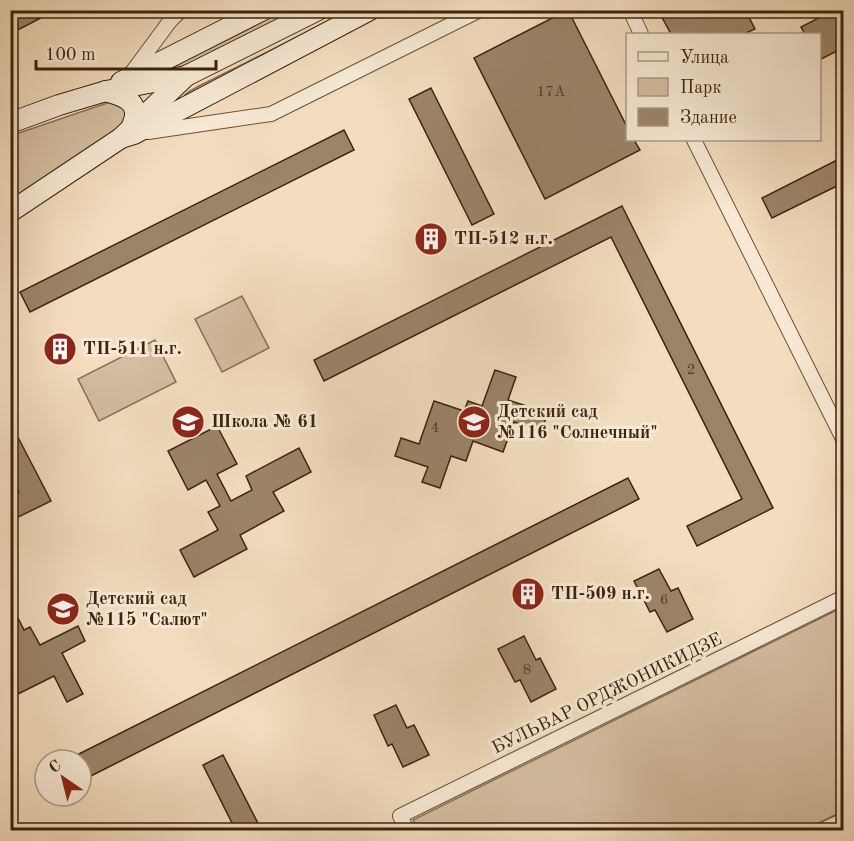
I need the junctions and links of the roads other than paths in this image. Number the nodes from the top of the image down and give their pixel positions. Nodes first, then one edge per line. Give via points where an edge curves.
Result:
1 (181, 10) edge
2 (263, 10) edge
3 (318, 10) edge
4 (370, 10) edge
5 (480, 10) edge
6 (630, 10) edge
7 (641, 33) edge
8 (186, 76) junction
9 (128, 77) junction
10 (106, 91) junction
11 (10, 123) edge
12 (129, 134) junction
13 (694, 141) edge
14 (10, 213) edge
15 (843, 441) edge
16 (843, 597) edge
17 (843, 820) edge
18 (407, 831) edge
19 (822, 831) edge

1 - 9 street
2 - 9 main road
3 - 8 main road
4 - 12 main road
5 - 12 street via 271,114
6 - 7 street
8 - 10 main road
8 - 12 main road
9 - 10 main road
10 - 11 main road
10 - 12 main road via 126,98 132,105 135,116
12 - 14 main road
13 - 15 street
16 - 18 street, БУЛЬВАР ОРДЖОНИКИДЗЕ via 400,816
17 - 19 street

